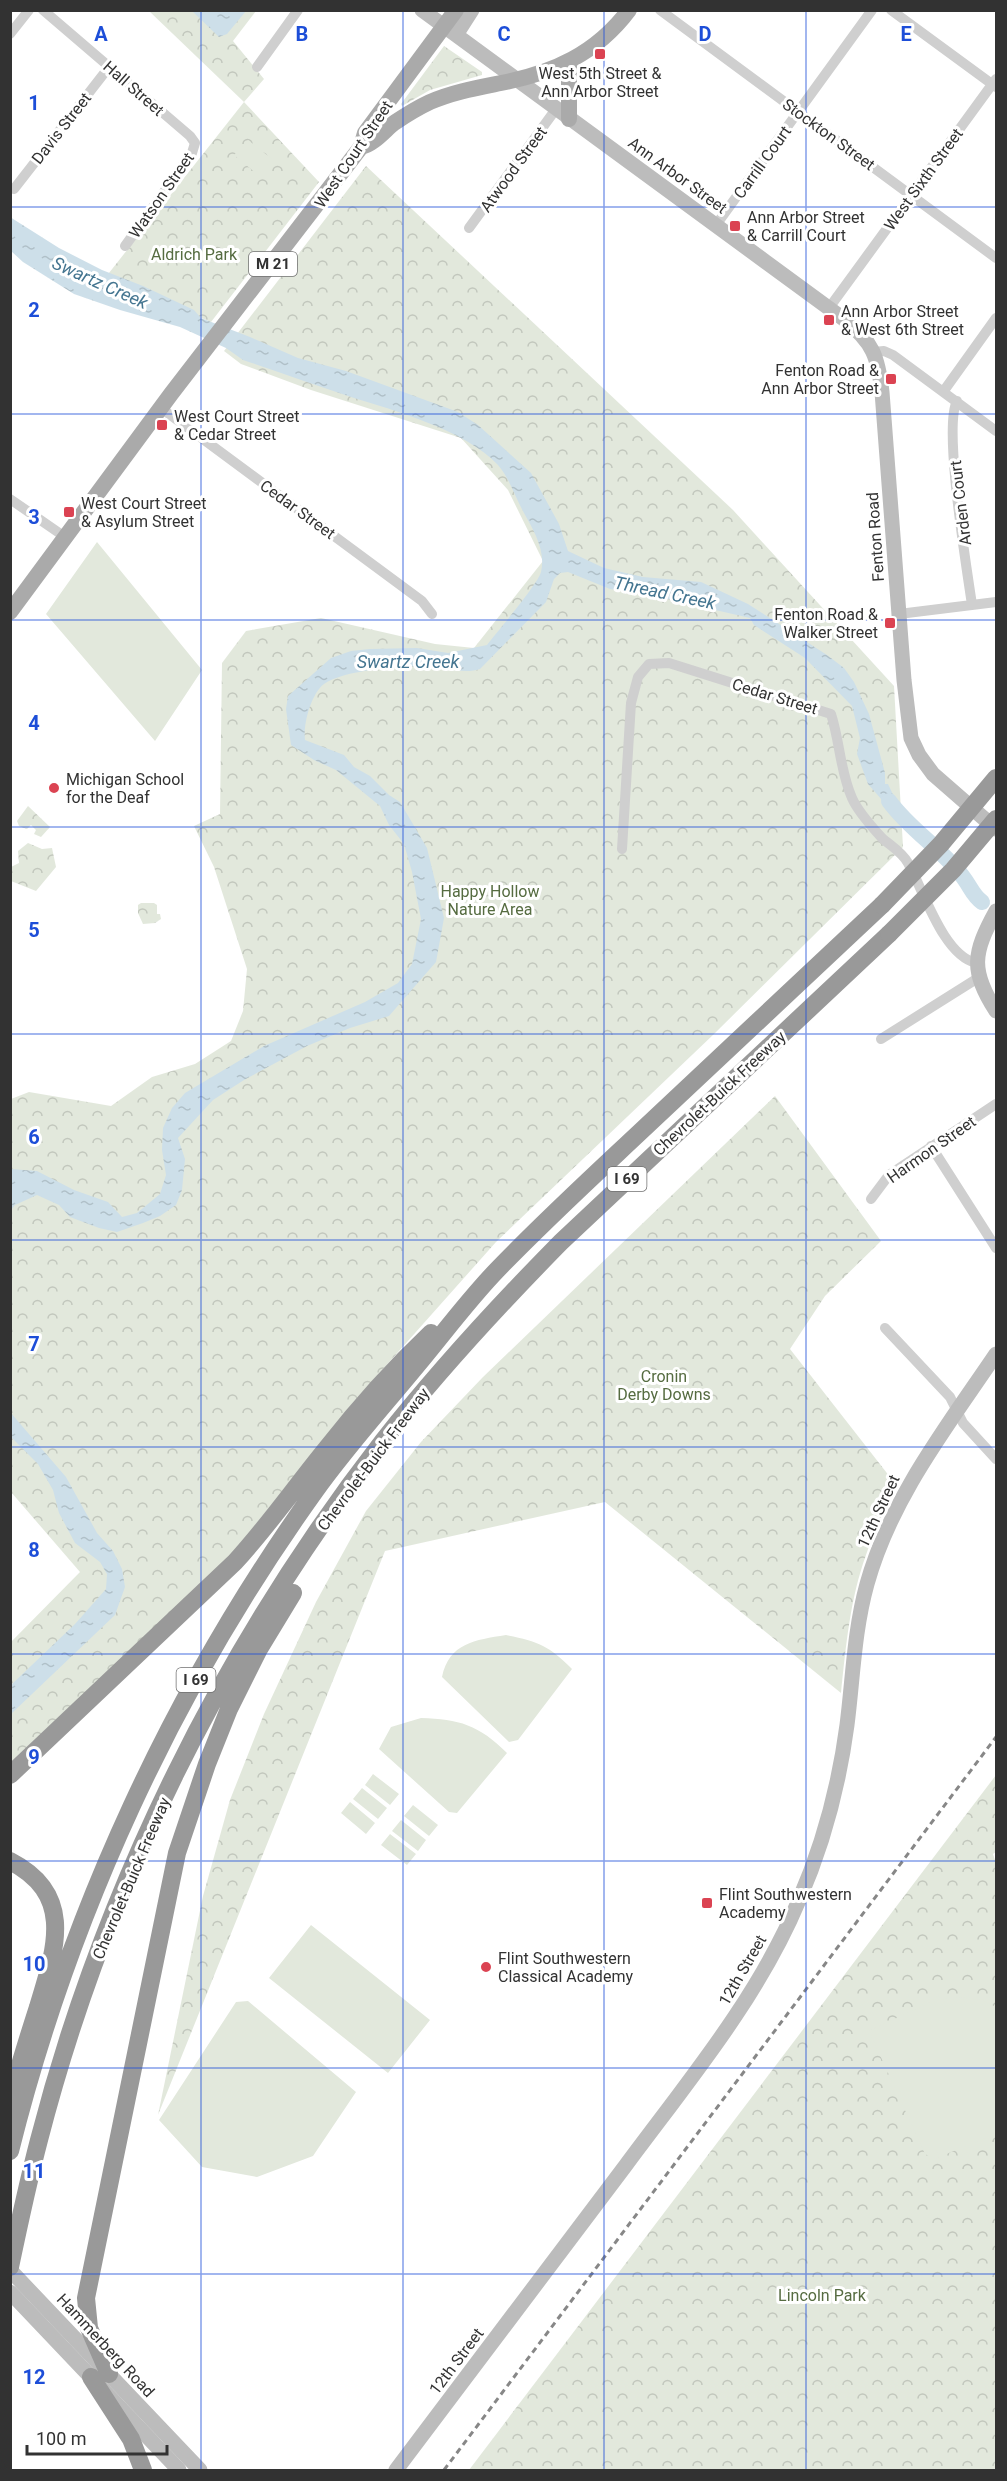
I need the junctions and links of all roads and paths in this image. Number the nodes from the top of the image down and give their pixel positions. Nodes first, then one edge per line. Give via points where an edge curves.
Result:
1 (29, 10) edge
2 (43, 10) edge
3 (298, 10) edge
4 (422, 10) edge
5 (456, 10) edge
6 (472, 10) edge
7 (629, 10) edge
8 (660, 10) edge
9 (872, 10) edge
10 (898, 12) edge
11 (450, 31) junction
12 (10, 34) edge
13 (570, 62) junction
14 (109, 67) junction
15 (256, 67) dead end
16 (517, 80) junction
17 (995, 83) edge
18 (799, 112) junction
19 (563, 114) junction
20 (195, 144) joint
21 (361, 147) junction
22 (14, 189) dead end
23 (912, 195) junction
24 (716, 225) junction
25 (469, 228) dead end
26 (125, 246) dead end
27 (996, 258) edge
28 (829, 308) junction
29 (996, 318) edge
30 (874, 352) junction
31 (944, 392) junction
32 (957, 402) junction
33 (161, 408) junction
34 (996, 431) edge
35 (10, 499) edge
36 (65, 537) junction
37 (996, 602) edge
38 (972, 605) junction
39 (10, 612) edge
40 (432, 614) dead end
41 (899, 614) junction
42 (996, 778) edge
43 (996, 819) edge
44 (996, 829) edge
45 (622, 849) dead end
46 (996, 911) edge
47 (977, 970) junction
48 (996, 1011) edge
49 (881, 1039) dead end
50 (996, 1104) edge
51 (931, 1146) junction
52 (871, 1199) dead end
53 (996, 1248) edge
54 (495, 1272) junction
55 (885, 1328) dead end
56 (996, 1354) edge
57 (957, 1412) junction
58 (383, 1442) junction
59 (996, 1459) edge
60 (10, 1774) edge
61 (10, 1861) edge
62 (10, 2101) edge
63 (10, 2151) edge
64 (10, 2268) edge
65 (10, 2292) edge
66 (100, 2376) junction
67 (143, 2470) edge
68 (179, 2470) edge
69 (200, 2470) edge
70 (396, 2470) edge

1 - 12 street
2 - 14 street, Hall Street
3 - 15 street
4 - 11 street, Ann Arbor Street
5 - 11 main road, West Court Street / M 21
6 - 11 street
7 - 13 main road, M 21 via 604,38
8 - 18 street, Stockton Street
9 - 18 street, Carrill Court
10 - 17 street
11 - 16 street, Ann Arbor Street
11 - 21 main road, West Court Street / M 21 via 365,133
13 - 16 main road, M 21
13 - 19 main road
14 - 20 street, Hall Street
14 - 22 street, Davis Street
16 - 19 street, Ann Arbor Street
16 - 21 main road, M 21 via 456,92 431,102
17 - 23 street, West Sixth Street
18 - 23 street, Stockton Street
18 - 24 street, Carrill Court
19 - 24 street, Ann Arbor Street
19 - 25 street, Atwood Street
20 - 26 street, Watson Street
21 - 33 main road, West Court Street / M 21
23 - 27 street, Stockton Street
23 - 28 street, West Sixth Street
24 - 28 street, Ann Arbor Street
28 - 30 street, Ann Arbor Street via 861,333
29 - 31 street
30 - 31 street via 893,355
30 - 41 street, Fenton Road via 882,392
31 - 32 street
32 - 34 street
32 - 38 street, Arden Court via 952,424 954,454
33 - 36 main road, West Court Street / M 21
33 - 40 street, Cedar Street via 422,601
35 - 36 street
36 - 39 main road, West Court Street / M 21
37 - 38 street
38 - 41 street
41 - 44 street, Fenton Road via 913,744 939,780
42 - 54 highway, Chevrolet-Buick Freeway / I 69, bridge via 941,844 882,905
43 - 58 highway, Chevrolet-Buick Freeway / I 69, bridge via 889,934 561,1242 465,1342
45 - 47 street, Cedar Street via 631,703 638,677 649,664 669,663 821,709 831,714 843,774 853,801 882,838 906,859 954,949
46 - 47 street via 979,946
47 - 48 street
47 - 49 street
50 - 51 street, Harmon Street
51 - 52 street, Harmon Street via 889,1175
51 - 53 street
54 - 60 highway via 390,1373 235,1562
54 - 63 highway, Chevrolet-Buick Freeway / I 69 via 318,1487 244,1596 200,1673 108,1858 46,2022
55 - 57 street via 950,1397
56 - 57 street, 12th Street
57 - 59 street
57 - 70 street, 12th Street via 904,1493 873,1564 858,1626 847,1728 831,1808 811,1871 771,1959 719,2041
58 - 64 highway, Chevrolet-Buick Freeway / I 69 via 300,1557 251,1637 151,1826 75,2022 39,2138
58 - 66 highway via 240,1685 207,1764 177,1853 86,2298
61 - 62 highway via 31,1873 46,1891 54,1911 56,1933 50,1968
64 - 66 street, Hammerberg Road
65 - 66 street, Hammerberg Road
66 - 67 highway
66 - 68 street, Hammerberg Road
66 - 69 street, Hammerberg Road

